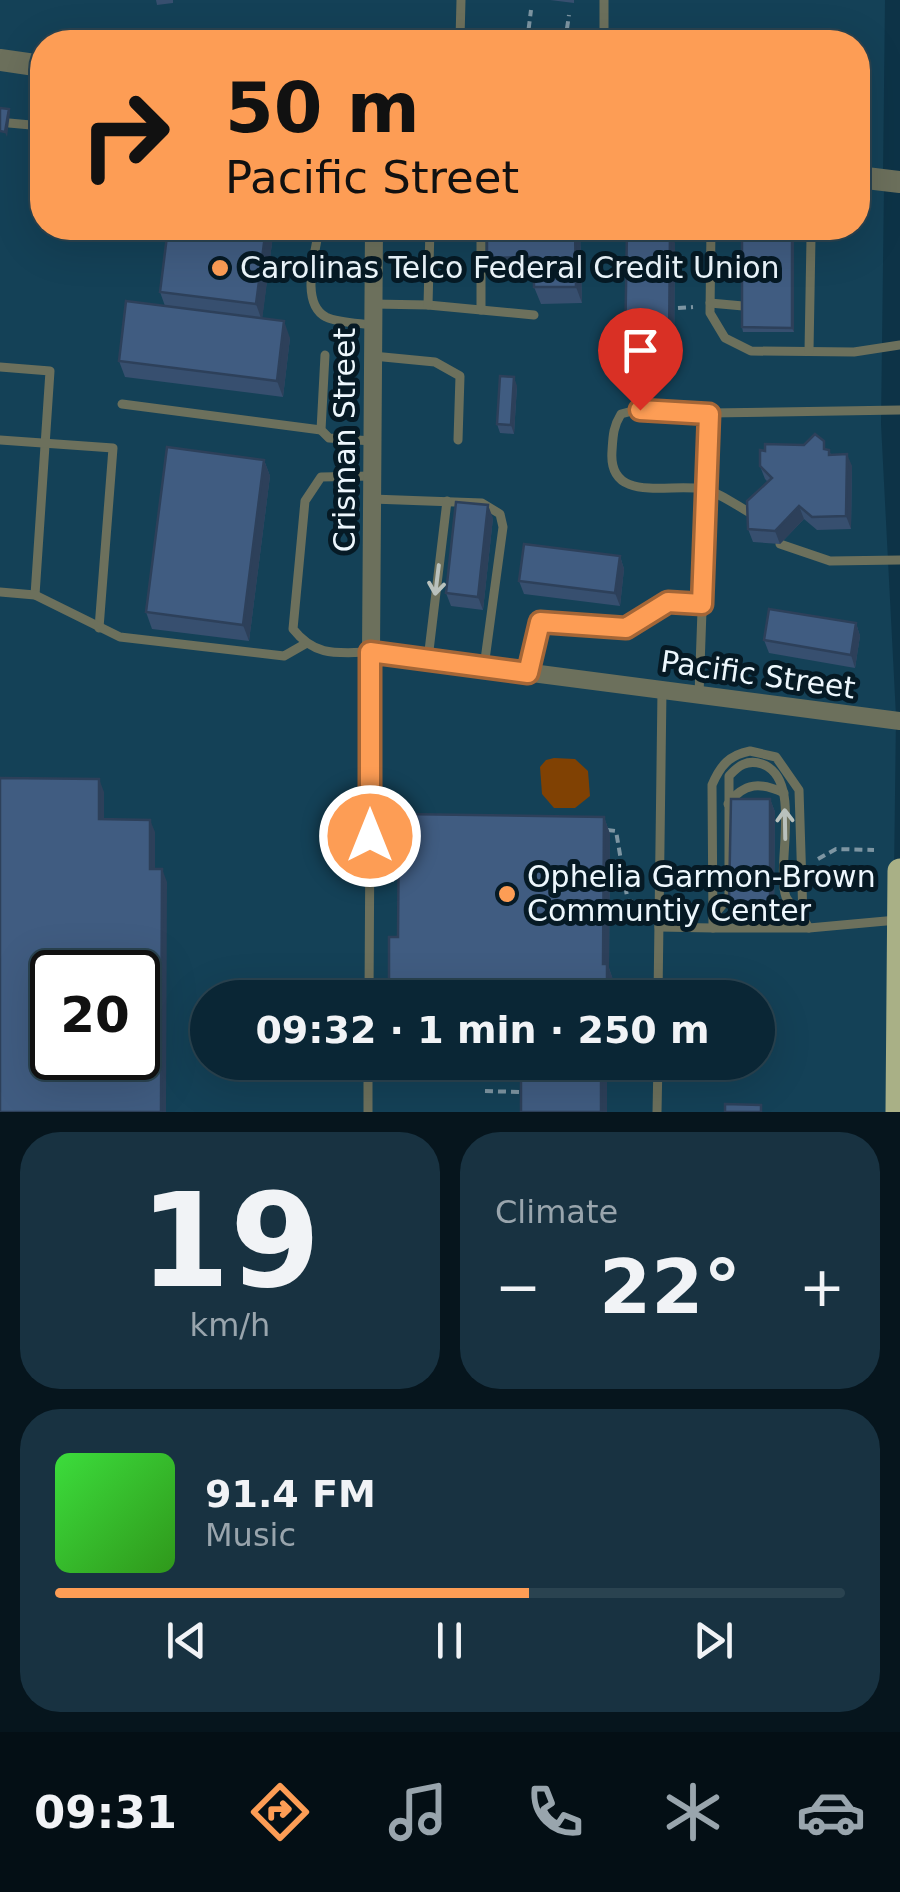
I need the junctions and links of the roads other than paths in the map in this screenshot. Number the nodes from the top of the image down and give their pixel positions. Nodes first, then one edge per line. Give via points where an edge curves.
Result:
1 (461, 0) edge
2 (604, 0) edge
3 (460, 30) edge
4 (604, 30) edge
5 (0, 60) edge
6 (30, 64) edge
7 (9, 123) edge
8 (30, 125) edge
9 (870, 178) edge
10 (900, 182) edge
11 (318, 240) edge
12 (374, 240) edge
13 (430, 240) edge
14 (481, 240) edge
15 (711, 240) edge
16 (811, 240) edge
17 (711, 268) junction
18 (744, 268) edge
19 (794, 272) edge
20 (810, 272) junction
21 (710, 303) junction
22 (373, 304) junction
23 (428, 305) junction
24 (794, 305) edge
25 (744, 306) edge
26 (810, 306) junction
27 (481, 310) junction
28 (534, 316) dead end
29 (373, 325) junction
30 (900, 345) edge
31 (809, 352) junction
32 (325, 354) dead end
33 (373, 356) junction
34 (0, 366) edge
35 (122, 404) dead end
36 (900, 410) edge
37 (709, 414) junction
38 (321, 430) junction
39 (0, 440) edge
40 (372, 440) junction
41 (458, 440) dead end
42 (45, 444) junction
43 (372, 476) junction
44 (707, 489) junction
45 (372, 499) junction
46 (447, 502) junction
47 (752, 514) edge
48 (780, 544) edge
49 (900, 560) edge
50 (0, 592) edge
51 (35, 595) junction
52 (702, 604) junction
53 (99, 628) junction
54 (305, 644) junction
55 (370, 652) junction
56 (428, 660) junction
57 (484, 667) junction
58 (528, 673) junction
59 (662, 690) junction
60 (698, 695) junction
61 (900, 722) edge
62 (784, 793) junction
63 (728, 804) junction
64 (900, 871) edge
65 (803, 918) junction
66 (900, 920) edge
67 (713, 922) junction
68 (659, 927) junction
69 (810, 928) junction
70 (369, 980) edge
71 (658, 980) edge
72 (368, 1080) edge
73 (658, 1080) edge
74 (368, 1112) edge
75 (657, 1112) edge
76 (898, 1112) edge

1 - 3 lane
2 - 4 lane
5 - 6 street
7 - 8 lane
9 - 10 street
11 - 29 lane via 311,298 316,309 328,318
12 - 22 street, Crisman Street
13 - 23 lane
14 - 27 lane
15 - 17 lane
16 - 20 lane
17 - 18 lane
17 - 21 lane
19 - 20 lane
20 - 26 lane
21 - 25 lane
21 - 31 lane via 725,338 750,352
22 - 23 lane
22 - 29 street, Crisman Street
23 - 27 lane
24 - 26 lane
26 - 31 lane
27 - 28 lane
29 - 33 street, Crisman Street
30 - 31 lane
32 - 38 lane
33 - 40 street, Crisman Street
33 - 41 lane via 435,362 460,376
34 - 42 lane via 50,371
35 - 38 lane
36 - 37 lane
37 - 44 lane
37 - 44 lane via 621,414 613,427 611,466 634,487
38 - 40 lane via 328,438
39 - 42 lane
40 - 43 street, Crisman Street
42 - 51 lane
42 - 53 lane via 114,448
43 - 45 street, Crisman Street
43 - 54 lane via 322,478 305,501 293,629
44 - 47 lane
44 - 52 lane
45 - 46 lane
45 - 55 street, Crisman Street
46 -> 56 lane
46 - 57 lane via 482,503 500,514
48 - 49 lane via 830,561
50 - 51 lane
51 - 53 lane
52 - 58 lane via 668,602 626,628 540,622
52 - 60 lane
53 - 54 lane via 120,637 284,656
54 - 55 lane via 328,653
55 - 56 street, Pacific Street
55 - 70 lane
56 - 57 street, Pacific Street
57 - 58 street, Pacific Street
58 - 59 street, Pacific Street
59 - 60 street, Pacific Street
59 - 68 lane
60 - 61 street, Pacific Street
62 - 63 lane via 752,785
62 - 63 lane via 776,774 751,762 728,776
65 -> 62 lane via 786,897
63 - 67 lane via 729,897
64 - 66 main road
65 - 67 lane via 799,790 776,758 750,752 727,760 712,785
65 - 69 lane
66 - 69 lane
66 - 76 main road
67 - 68 lane
67 - 69 lane
68 - 71 lane
72 - 74 lane
73 - 75 lane

